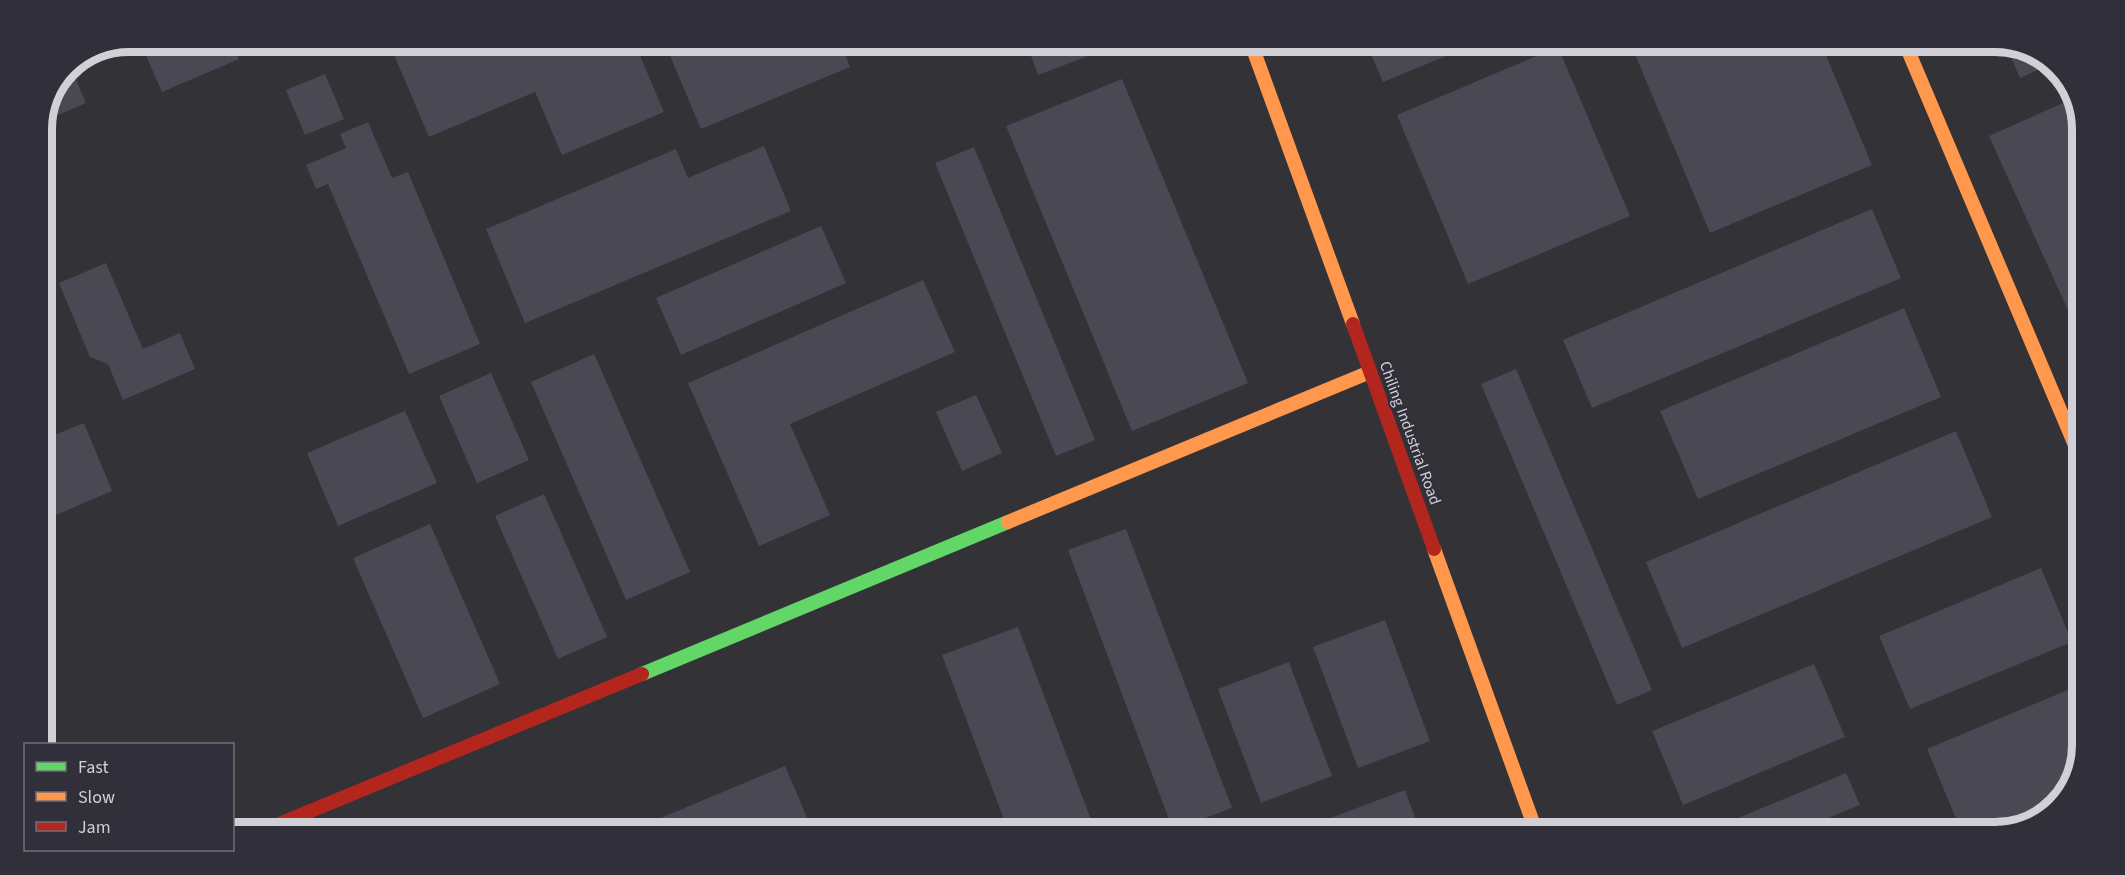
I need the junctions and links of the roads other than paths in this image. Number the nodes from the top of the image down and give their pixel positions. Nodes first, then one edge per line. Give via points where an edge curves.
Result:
1 (1254, 52) edge
2 (1909, 52) edge
3 (1370, 372) junction
4 (2072, 438) edge
5 (284, 822) edge
6 (1533, 822) edge

1 - 3 street, Chiling Industrial Road
2 - 4 street
3 - 5 street
3 - 6 street, Chiling Industrial Road

